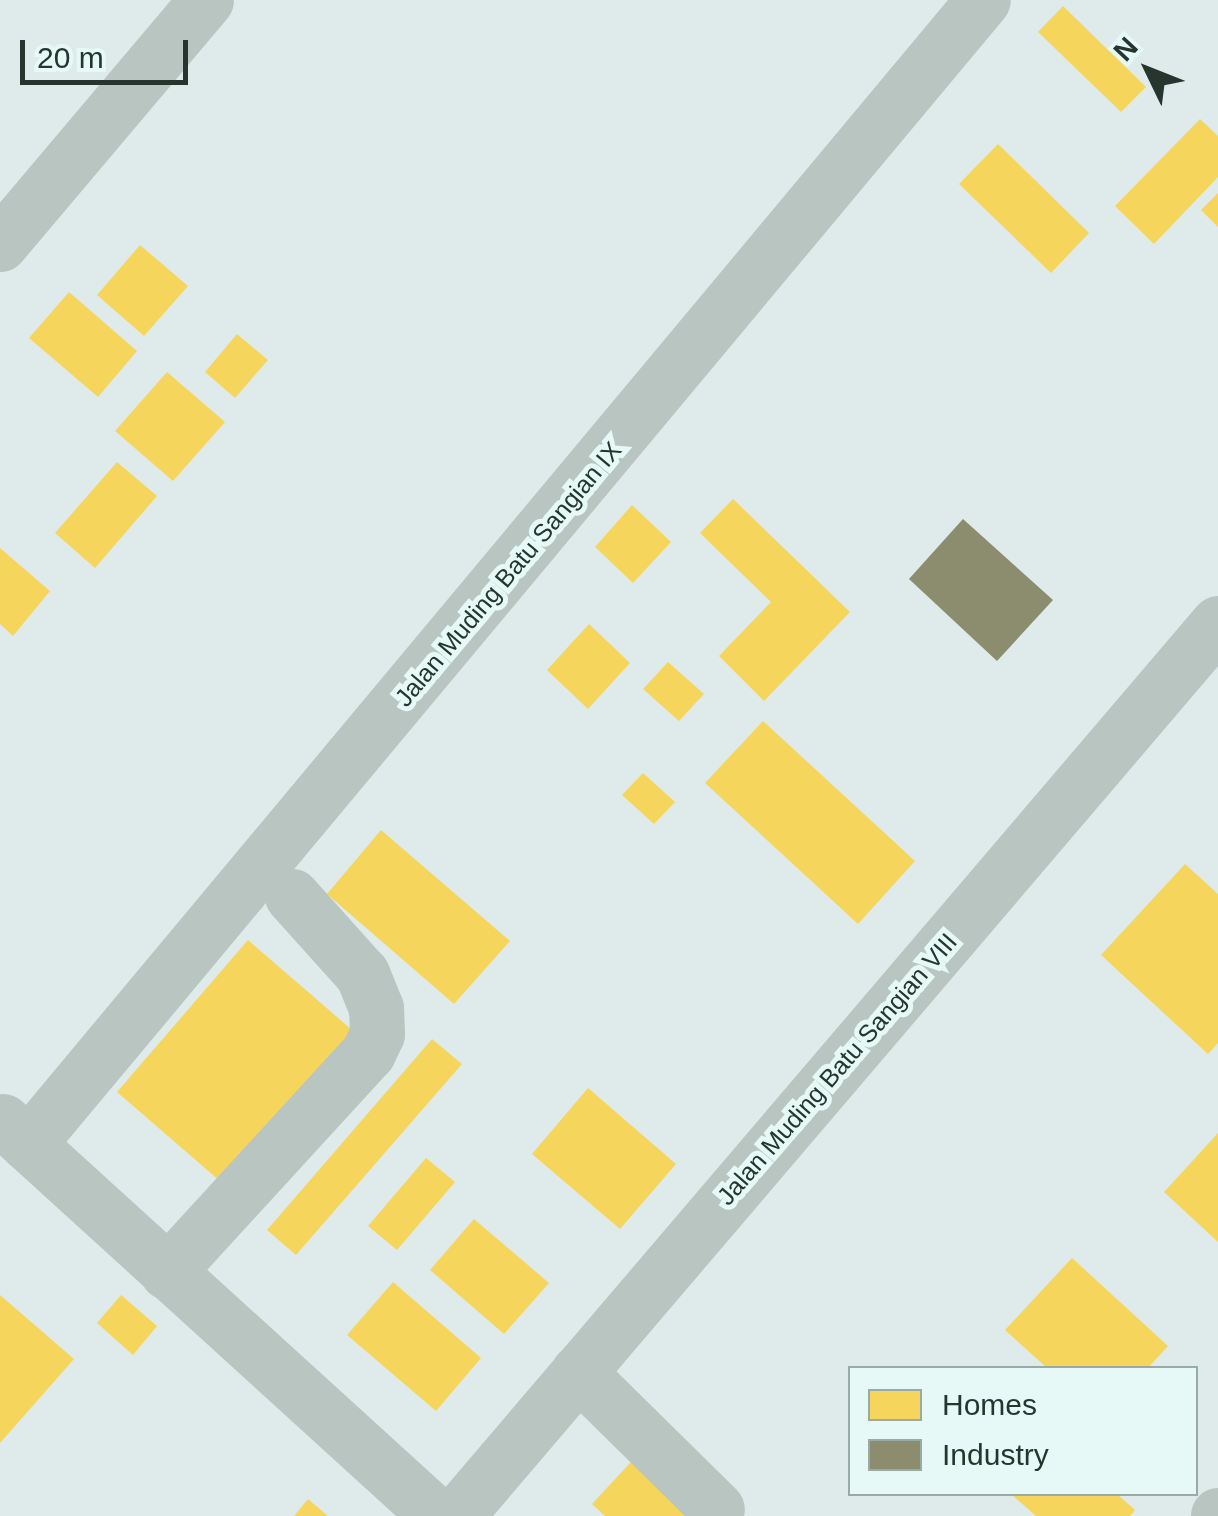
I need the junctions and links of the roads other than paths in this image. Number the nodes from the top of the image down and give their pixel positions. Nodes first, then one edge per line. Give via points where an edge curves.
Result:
1 (206, 0) edge
2 (983, 0) edge
3 (0, 244) edge
4 (1218, 623) edge
5 (292, 896) dead end
6 (14, 1132) edge
7 (167, 1272) junction
8 (578, 1372) junction
9 (717, 1510) dead end
10 (438, 1516) edge
11 (456, 1516) edge

1 - 3 street
2 - 6 street, Jalan Muding Batu Sangian IX
4 - 8 street, Jalan Muding Batu Sangian VIII
5 - 7 street via 362,974 378,1034 368,1054
6 - 7 street
7 - 10 street
8 - 9 street
8 - 11 street, Jalan Muding Batu Sangian VIII

